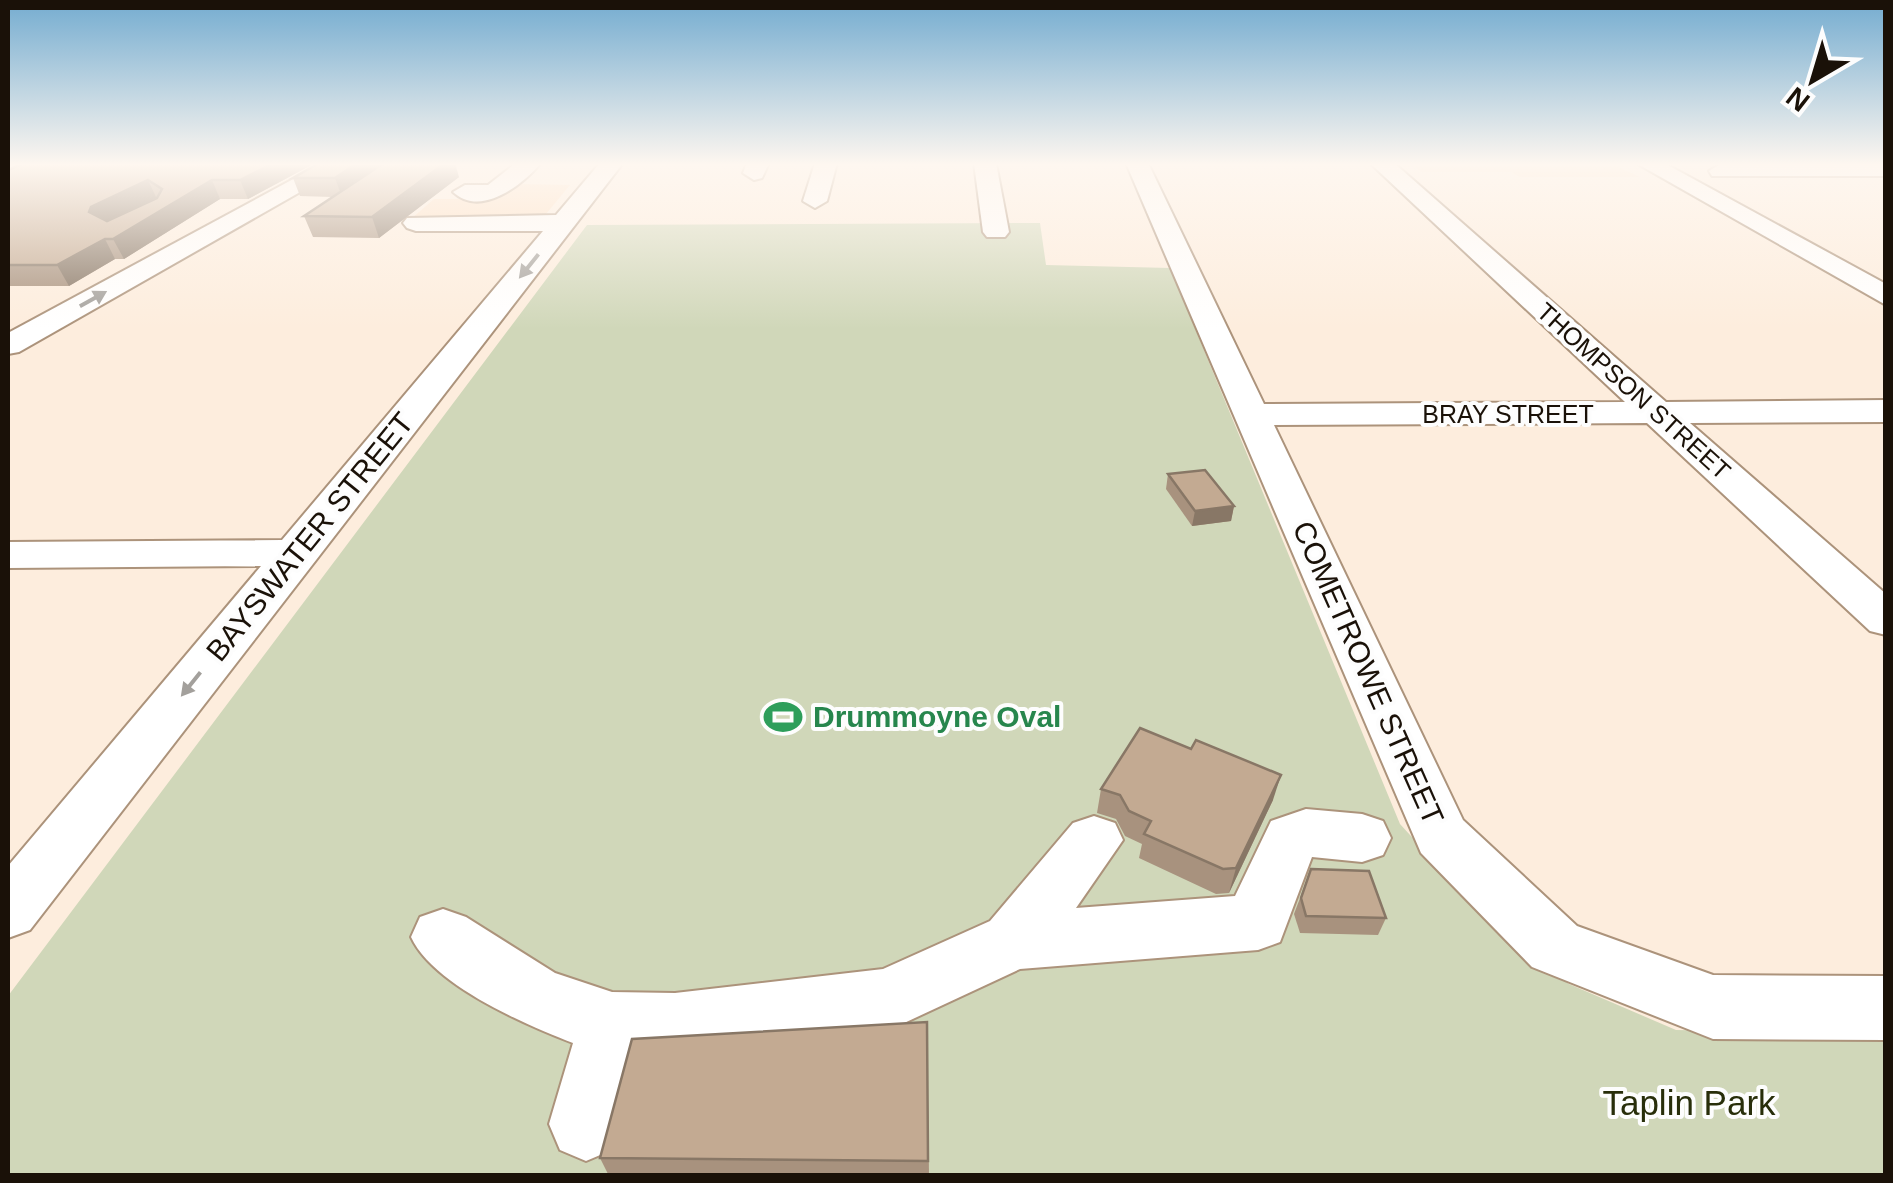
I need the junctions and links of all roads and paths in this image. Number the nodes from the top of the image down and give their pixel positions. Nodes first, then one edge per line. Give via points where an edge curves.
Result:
1 (228, 218) edge
2 (568, 218) edge
3 (994, 218) edge
4 (1163, 218) edge
5 (1441, 218) edge
6 (1746, 218) edge
7 (416, 223) dead end
8 (564, 223) junction
9 (996, 232) dead end
10 (1886, 296) edge
11 (8, 346) edge
12 (1886, 410) edge
13 (1657, 414) junction
14 (1252, 415) junction
15 (297, 554) junction
16 (8, 555) edge
17 (1886, 620) edge
18 (1362, 838) dead end
19 (1094, 840) dead end
20 (8, 911) edge
21 (443, 937) dead end
22 (1013, 942) junction
23 (1886, 1008) edge
24 (612, 1025) junction
25 (586, 1124) dead end

11 -> 1 street
2 - 8 street, BAYSWATER STREET
3 - 9 street
4 - 14 street, COMETROWE STREET
5 - 13 street, THOMPSON STREET
6 - 10 street
7 - 8 street
8 -> 15 street, BAYSWATER STREET
12 - 13 street, BRAY STREET
13 - 14 street, BRAY STREET
13 - 17 street, THOMPSON STREET
14 - 23 street, COMETROWE STREET via 1442,836 1555,947 1714,1007
15 - 16 street
15 -> 20 street, BAYSWATER STREET
18 - 22 street via 1292,838 1258,922
19 - 22 street
21 - 24 street via 535,997
22 - 24 street via 887,1000 675,1026
24 - 25 street

